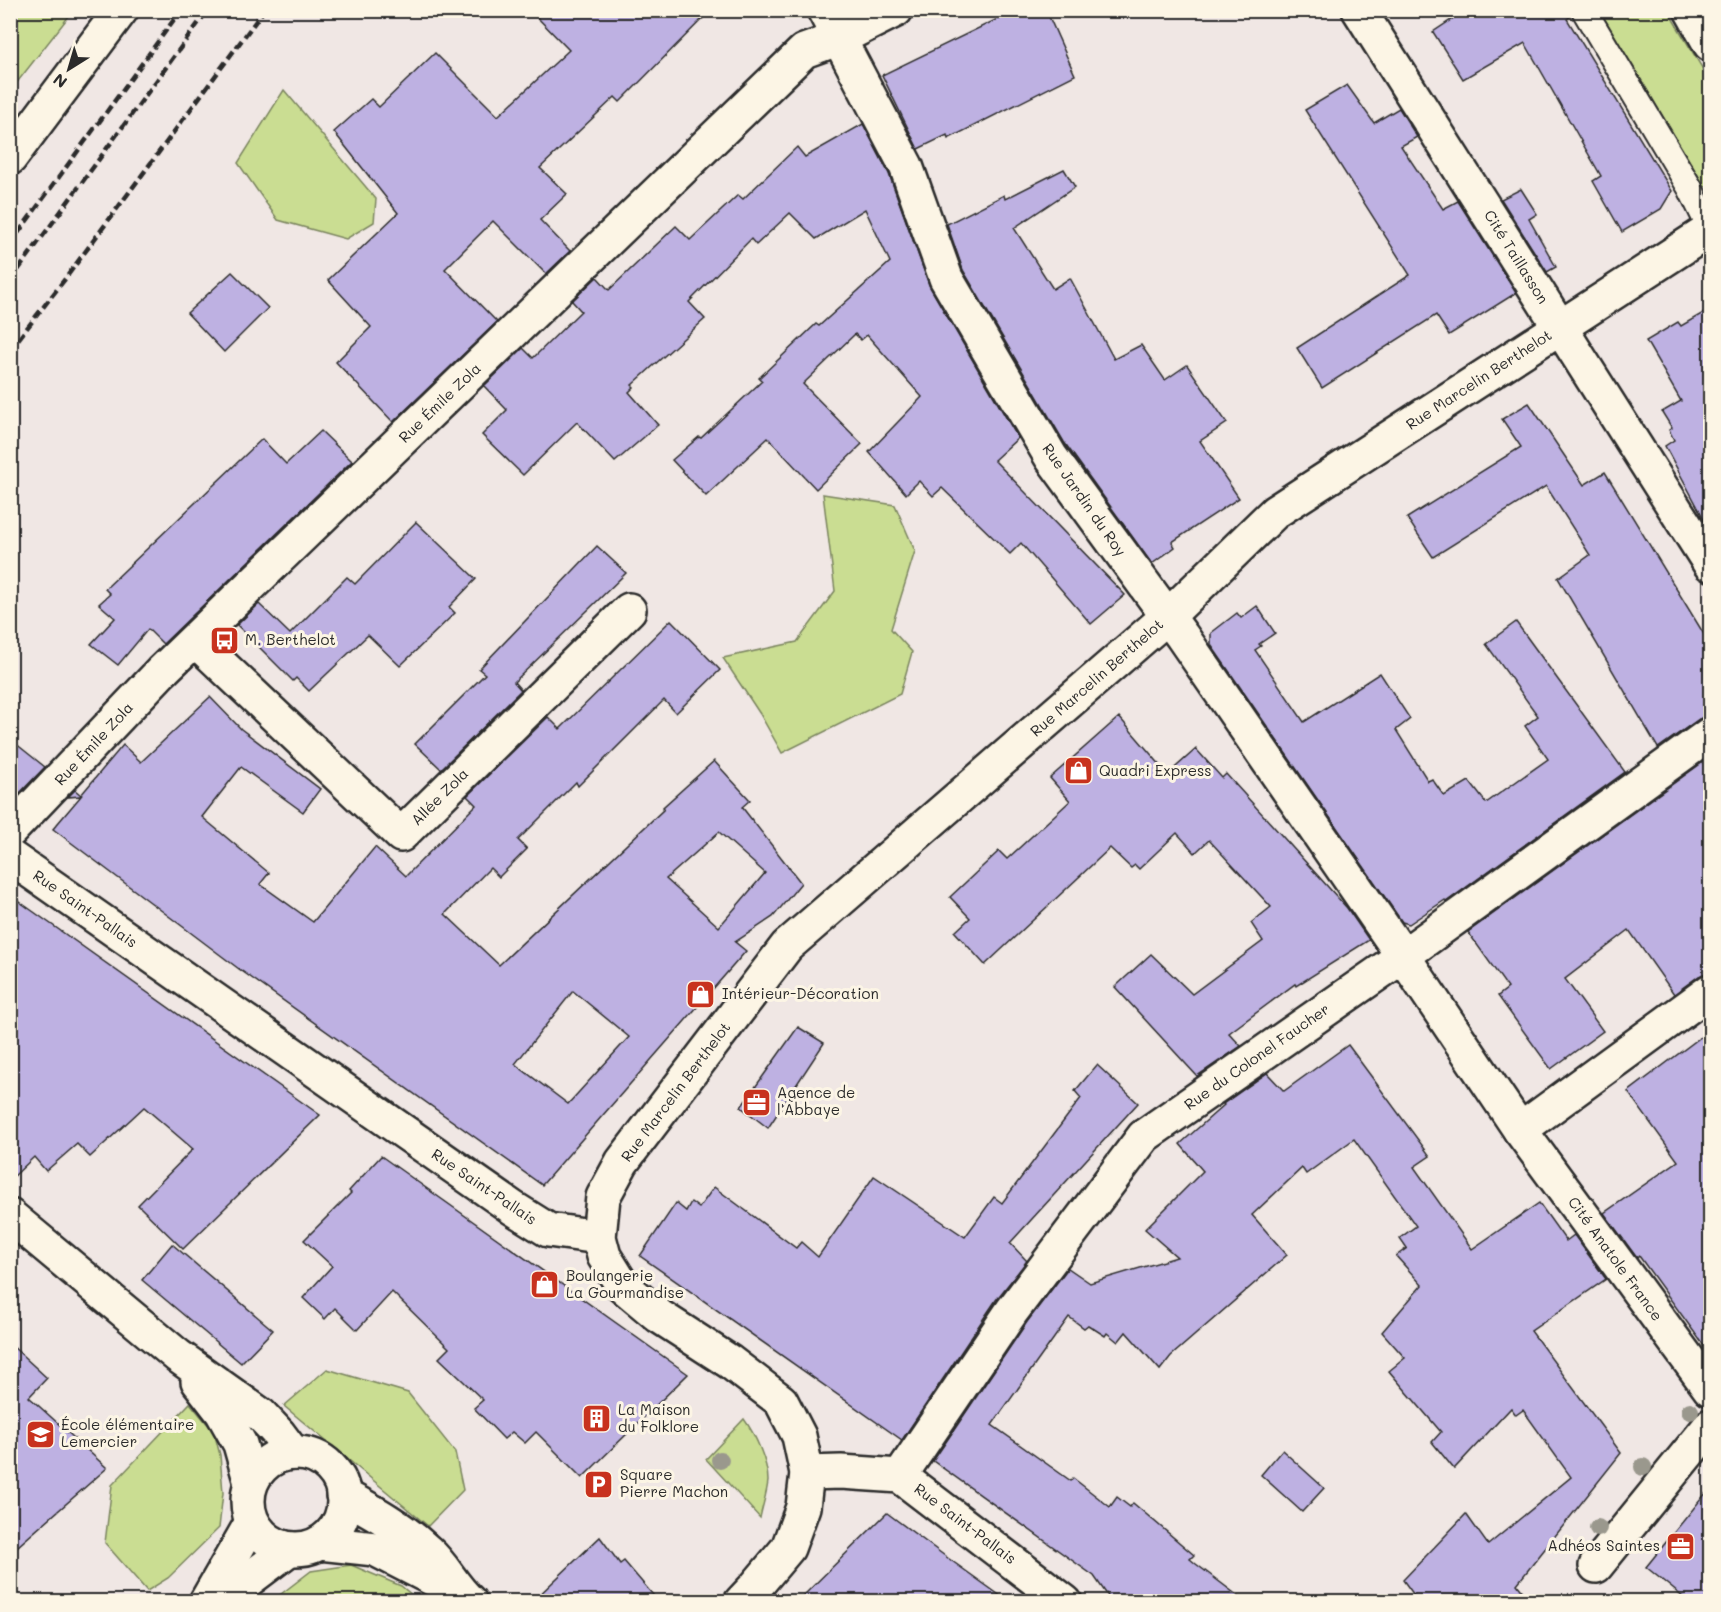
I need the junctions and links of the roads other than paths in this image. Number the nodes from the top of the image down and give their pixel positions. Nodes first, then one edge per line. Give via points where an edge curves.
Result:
1 (121, 10) edge
2 (896, 10) edge
3 (1359, 10) edge
4 (1584, 10) edge
5 (1691, 10) edge
6 (832, 24) edge
7 (1710, 44) edge
8 (10, 158) edge
9 (1710, 229) edge
10 (1560, 328) junction
11 (1710, 564) edge
12 (629, 610) dead end
13 (1167, 617) junction
14 (195, 640) junction
15 (1710, 734) edge
16 (10, 831) edge
17 (10, 857) edge
18 (1403, 956) junction
19 (1710, 991) edge
20 (1520, 1130) junction
21 (10, 1216) edge
22 (598, 1237) junction
23 (178, 1356) junction
24 (1710, 1389) edge
25 (1710, 1426) edge
26 (293, 1453) junction
27 (807, 1473) junction
28 (900, 1476) junction
29 (251, 1483) junction
30 (343, 1495) junction
31 (252, 1522) junction
32 (305, 1546) junction
33 (1596, 1566) dead end
34 (464, 1596) edge
35 (206, 1602) edge
36 (219, 1602) edge
37 (741, 1602) edge
38 (1065, 1602) edge

1 - 8 street
2 - 6 street, Rue Émile Zola
3 - 10 street, Cité Taillasson
4 - 9 lane via 1690,188
5 - 7 street
6 - 13 street, Rue Jardin du Roy via 906,166 946,278 1051,457
6 - 14 street, Rue Émile Zola
9 - 10 street, Rue Marcelin Berthelot
10 - 11 street, Cité Taillasson
10 - 13 street, Rue Marcelin Berthelot via 1275,512
12 - 14 street, Allée Zola via 401,835
13 - 18 street, Rue Jardin du Roy
13 - 22 street, Rue Marcelin Berthelot via 787,946 622,1162 603,1197
14 - 16 street, Rue Émile Zola
15 - 18 street, Rue du Colonel Faucher
17 - 22 street, Rue Saint-Pallais via 513,1208 548,1230
18 - 20 street, Cité Anatole France
18 - 28 street, Rue du Colonel Faucher via 1144,1136 1012,1311
19 - 20 street
20 - 24 street, Cité Anatole France
21 - 23 street
22 - 27 street via 604,1256 622,1285 659,1316 781,1401 799,1436
23 - 26 street via 261,1415
23 - 29 street via 222,1412 240,1444
25 - 33 street
26 - 29 street via 268,1462
26 - 30 street via 321,1460 332,1470
27 - 28 street, Rue Saint-Pallais
27 - 37 street via 803,1507 788,1548
28 - 38 street, Rue Saint-Pallais
29 - 31 street via 248,1509
30 - 32 street via 339,1522 331,1534
30 - 34 street via 392,1521 430,1553
31 - 32 street via 274,1544
31 - 35 street
32 - 34 street via 375,1549
32 - 36 street

